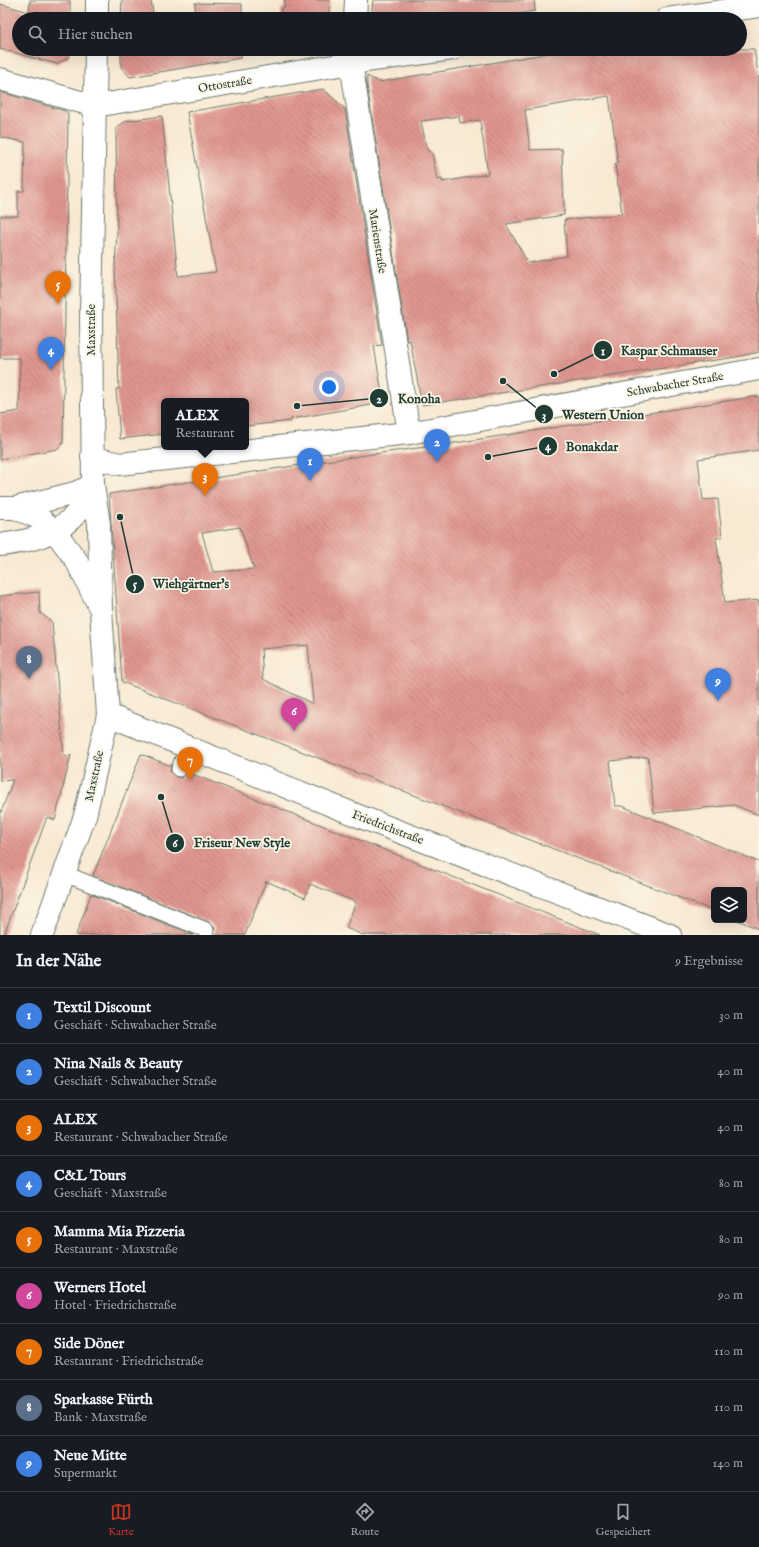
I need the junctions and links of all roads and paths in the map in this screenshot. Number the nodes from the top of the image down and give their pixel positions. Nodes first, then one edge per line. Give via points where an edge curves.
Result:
1 (97, 0) edge
2 (356, 0) edge
3 (759, 6) edge
4 (97, 12) edge
5 (355, 12) edge
6 (717, 12) edge
7 (96, 56) edge
8 (351, 56) edge
9 (0, 79) edge
10 (95, 106) junction
11 (759, 369) edge
12 (409, 433) junction
13 (92, 457) junction
14 (93, 485) junction
15 (7, 508) edge
16 (54, 530) junction
17 (0, 545) edge
18 (101, 610) junction
19 (108, 715) junction
20 (187, 747) junction
21 (179, 769) dead end
22 (65, 874) junction
23 (206, 930) dead end
24 (42, 935) edge
25 (670, 935) edge

1 - 4 street
2 - 5 street
3 - 6 street
7 - 10 street, Maxstraße
8 - 10 street, Ottostraße
8 - 12 street, Marienstraße
9 - 10 street, Ottostraße
10 - 13 street, Maxstraße via 91,319
11 - 12 street, Schwabacher Straße
12 - 13 street, Schwabacher Straße via 119,464
13 - 14 street, Maxstraße
14 - 15 street via 75,493
14 - 16 street via 72,518
14 - 18 street, Maxstraße via 99,524
15 - 16 street, Maxstraße via 39,518
16 - 17 street via 27,541
16 - 18 street, Maxstraße via 76,560
18 - 19 street, Maxstraße
19 - 20 street, Friedrichstraße
19 - 22 street, Maxstraße via 85,816
20 - 21 lane
20 - 25 street, Friedrichstraße
22 - 23 lane
22 - 24 street, Maxstraße

